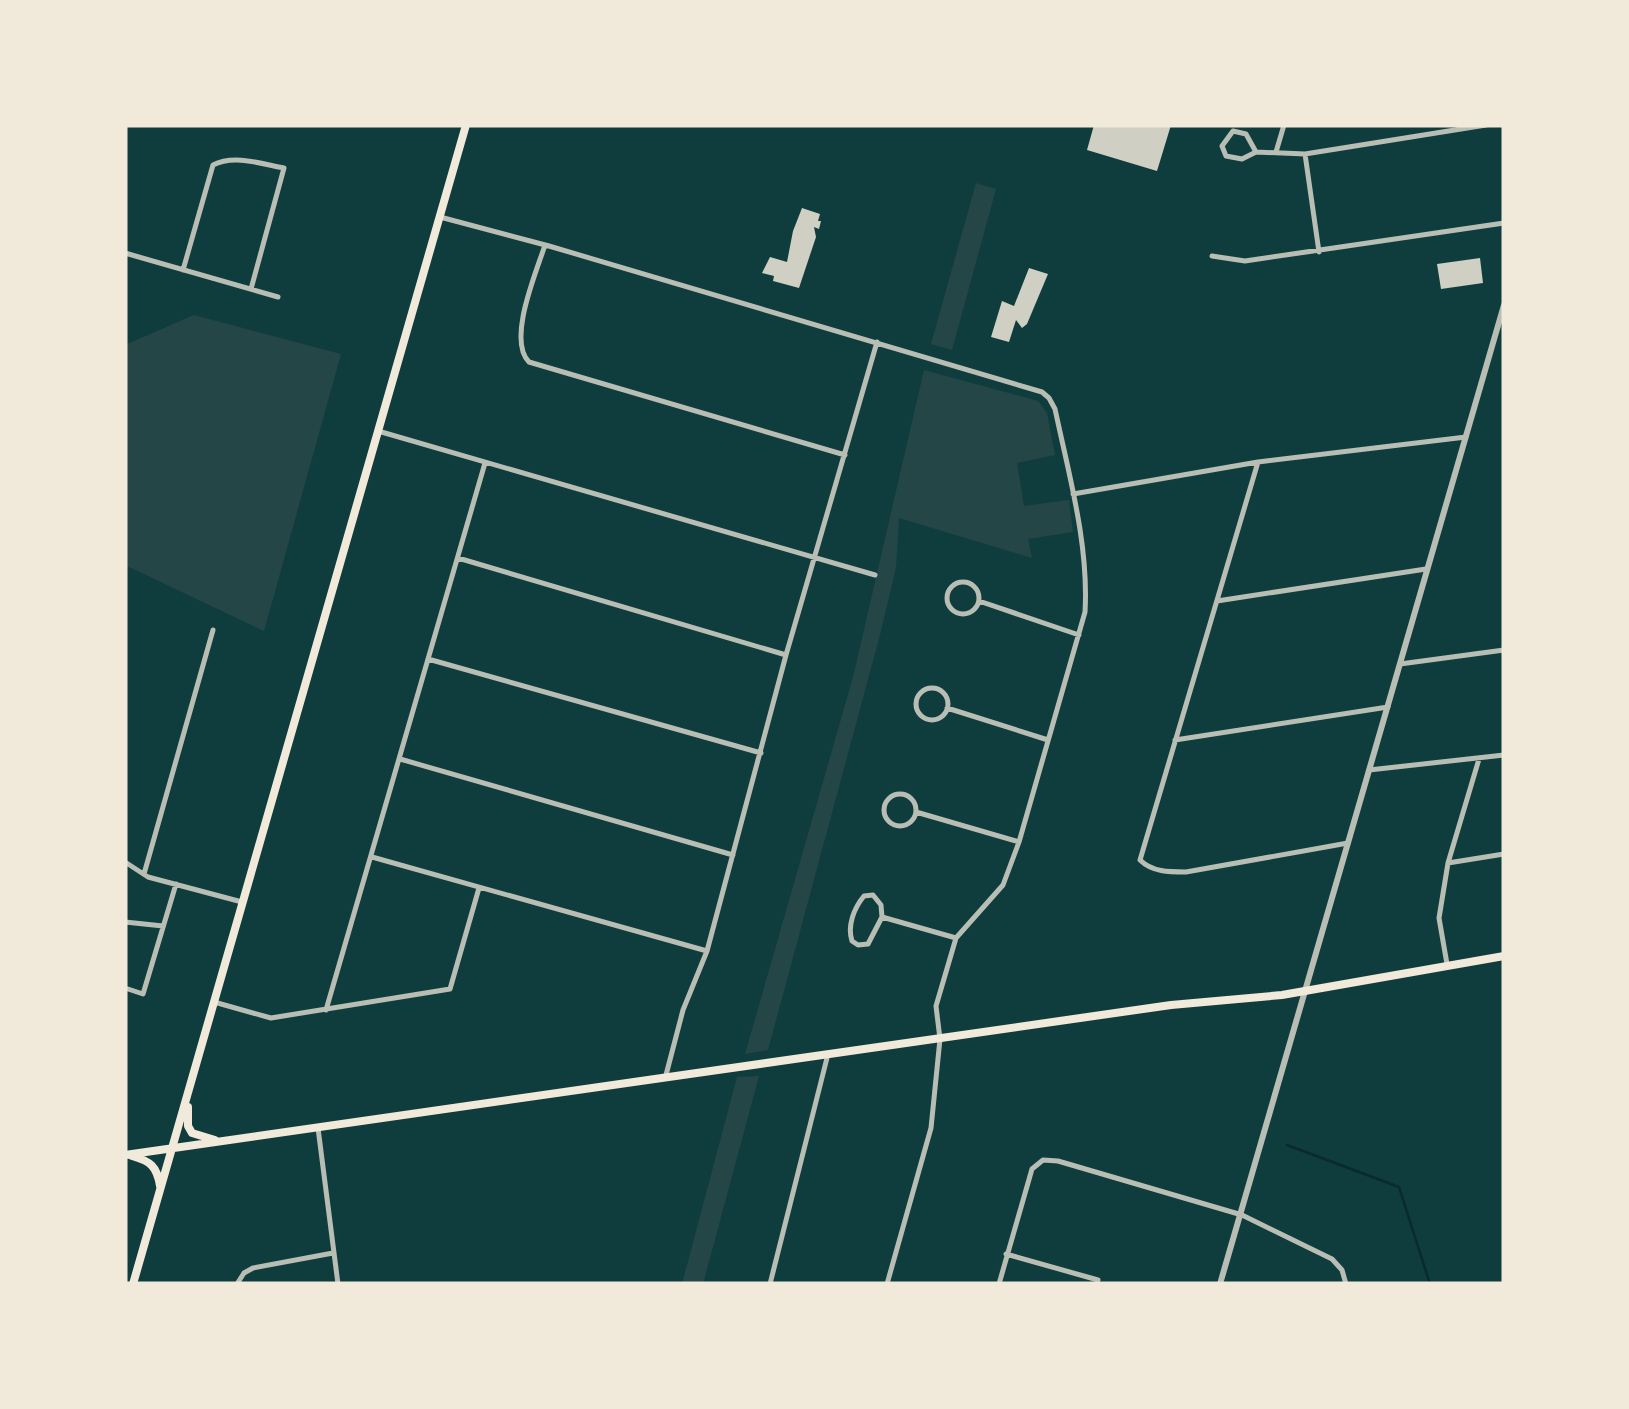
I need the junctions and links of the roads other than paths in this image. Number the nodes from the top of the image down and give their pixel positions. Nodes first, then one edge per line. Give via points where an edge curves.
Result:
1 (466, 125) edge
2 (1284, 125) edge
3 (1486, 125) edge
4 (1256, 152) junction
5 (1276, 152) junction
6 (1305, 154) junction
7 (440, 217) junction
8 (1504, 222) edge
9 (545, 244) junction
10 (1319, 252) junction
11 (125, 253) edge
12 (1212, 256) dead end
13 (183, 270) junction
14 (250, 289) junction
15 (278, 297) dead end
16 (1504, 305) edge
17 (877, 342) junction
18 (1502, 348) edge
19 (1491, 350) junction
20 (378, 431) junction
21 (1468, 436) junction
22 (845, 455) junction
23 (1258, 462) junction
24 (484, 463) junction
25 (1073, 494) junction
26 (457, 558) junction
27 (814, 559) junction
28 (1428, 569) junction
29 (875, 575) dead end
30 (1216, 600) junction
31 (979, 602) junction
32 (213, 630) dead end
33 (1079, 636) junction
34 (1504, 650) edge
35 (786, 655) junction
36 (428, 659) junction
37 (1400, 664) junction
38 (1388, 707) junction
39 (947, 708) junction
40 (1048, 740) junction
41 (1175, 740) junction
42 (760, 754) junction
43 (1504, 756) edge
44 (400, 759) junction
45 (1478, 759) junction
46 (1369, 770) junction
47 (916, 812) junction
48 (1019, 842) junction
49 (1348, 843) junction
50 (1504, 854) edge
51 (733, 855) junction
52 (371, 857) junction
53 (125, 862) edge
54 (1448, 863) junction
55 (144, 874) junction
56 (176, 884) junction
57 (480, 888) junction
58 (242, 902) junction
59 (882, 916) junction
60 (125, 922) edge
61 (163, 926) junction
62 (956, 938) junction
63 (706, 951) junction
64 (1504, 956) edge
65 (1447, 964) junction
66 (125, 988) edge
67 (1308, 990) junction
68 (214, 1002) junction
69 (326, 1010) junction
70 (940, 1038) junction
71 (828, 1054) junction
72 (666, 1075) junction
73 (187, 1098) junction
74 (318, 1128) junction
75 (224, 1142) junction
76 (172, 1150) junction
77 (126, 1154) edge
78 (160, 1190) junction
79 (1242, 1216) junction
80 (333, 1254) junction
81 (1006, 1254) junction
82 (1098, 1280) dead end
83 (134, 1284) edge
84 (238, 1284) edge
85 (338, 1284) edge
86 (770, 1284) edge
87 (887, 1284) edge
88 (999, 1284) edge
89 (1220, 1284) edge
90 (1346, 1284) edge

1 - 7 main road
2 - 5 street
3 - 6 street
4 - 4 street via 1242,159 1226,156 1222,146 1233,132 1246,134
4 - 5 street
5 - 6 street
6 - 10 street
7 - 9 street
7 - 20 main road
8 - 10 street
9 - 17 street
9 - 22 street via 519,335 529,362
10 - 12 street via 1245,261
11 - 13 street
13 - 14 street
13 - 14 street via 213,165 240,160 284,168
14 - 15 street
16 - 19 street
17 - 22 street
17 - 25 street via 1042,392
18 - 19 street
19 - 21 street
20 - 24 street
20 - 58 main road
21 - 23 street
21 - 28 street
22 - 27 street
23 - 25 street
23 - 30 street
24 - 26 street
24 - 27 street
25 - 33 street via 1086,590
26 - 35 street
26 - 36 street
27 - 29 street
27 - 35 street
28 - 30 street
28 - 37 street
30 - 41 street
31 - 31 street via 960,613 947,594 966,582
31 - 33 street
32 - 55 street
33 - 40 street
34 - 37 street
35 - 42 street
36 - 42 street
36 - 44 street
37 - 38 street
38 - 41 street
38 - 46 street
39 - 39 street via 928,720 916,700 935,689
39 - 40 street
40 - 48 street
41 - 49 street via 1141,848 1146,866 1186,872
42 - 51 street
43 - 45 street
44 - 51 street
44 - 52 street
45 - 46 street
45 - 54 street
46 - 49 street
47 - 47 street via 902,794 888,799 884,809 896,825
47 - 48 street
48 - 62 street via 1002,884
49 - 67 street
50 - 54 street
51 - 63 street
52 - 57 street
52 - 69 street
53 - 55 street
54 - 65 street via 1439,918
55 - 56 street
56 - 58 street
56 - 61 street
57 - 63 street
57 - 69 street via 450,989
58 - 68 main road
59 - 59 street via 874,895 864,896 856,905 852,942 868,944
59 - 62 street
60 - 61 street
61 - 66 street via 143,994
62 - 70 street via 936,1006
63 - 72 street
64 - 65 main road
65 - 67 main road
67 - 70 main road
67 - 79 street
68 - 69 street via 271,1018
68 - 73 main road
70 - 71 main road
70 - 87 street via 931,1128
71 - 72 main road
71 - 86 street
72 - 74 main road
73 - 75 main road via 192,1133
73 - 76 main road
74 - 75 main road
74 - 80 street
75 - 76 main road
76 - 77 main road
76 - 78 main road
77 - 78 main road via 149,1160
78 - 83 main road
79 - 81 street via 1043,1160 1032,1169
79 - 89 street
79 - 90 street via 1332,1259
80 - 84 street via 253,1268
80 - 85 street
81 - 82 street
81 - 88 street

